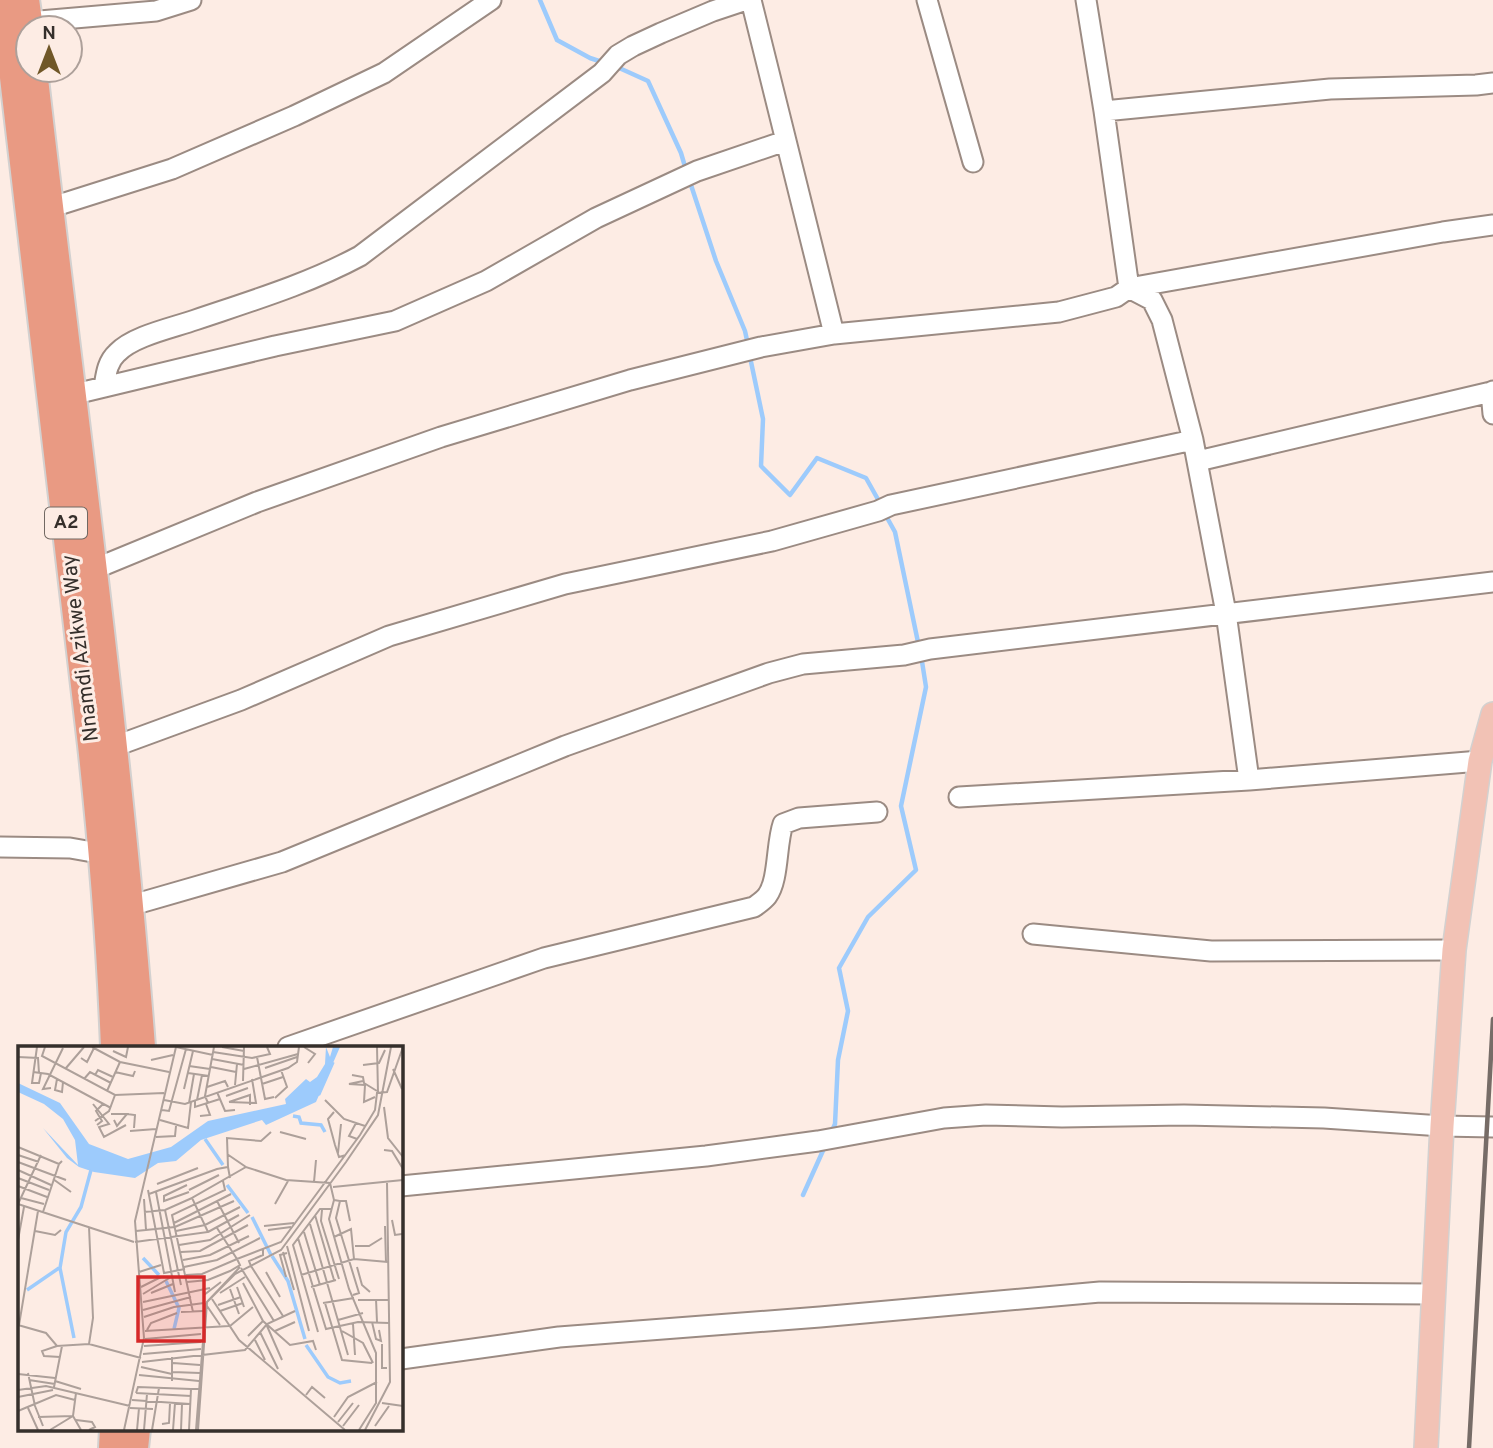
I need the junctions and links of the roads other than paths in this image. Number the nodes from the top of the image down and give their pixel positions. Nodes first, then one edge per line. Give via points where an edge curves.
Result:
1 (191, 0) edge
2 (491, 0) edge
3 (749, 0) edge
4 (927, 0) edge
5 (1086, 0) edge
6 (15, 11) edge
7 (1493, 83) edge
8 (35, 84) edge
9 (1104, 111) junction
10 (785, 141) junction
11 (973, 163) dead end
12 (49, 208) junction
13 (1493, 225) edge
14 (1129, 288) junction
15 (834, 334) junction
16 (104, 387) junction
17 (1492, 392) edge
18 (71, 396) junction
19 (1493, 414) edge
20 (1193, 440) junction
21 (1198, 461) junction
22 (92, 570) junction
23 (1493, 582) edge
24 (1226, 613) junction
25 (1493, 714) edge
26 (113, 747) junction
27 (1480, 761) junction
28 (1249, 780) junction
29 (959, 797) dead end
30 (877, 812) dead end
31 (0, 847) edge
32 (103, 854) junction
33 (130, 906) junction
34 (1033, 933) dead end
35 (1454, 950) junction
36 (115, 1046) edge
37 (141, 1046) edge
38 (291, 1046) edge
39 (1442, 1126) junction
40 (1493, 1127) edge
41 (402, 1186) edge
42 (1434, 1294) junction
43 (402, 1359) edge
44 (114, 1430) edge
45 (136, 1430) edge
46 (113, 1448) edge
47 (134, 1448) edge
48 (1426, 1448) edge

1 - 6 street via 156,10
2 - 12 street via 384,73 294,116 172,169
3 - 10 street
3 - 16 street via 713,11 618,55 602,73 360,256 273,293 137,340 117,352 108,364
4 - 11 street
5 - 9 street
6 - 32 highway, Nnamdi Azikwe Way / A2
7 - 9 street via 1330,89
8 - 12 highway, Nnamdi Azikwe Way / A2
9 - 14 street
10 - 15 street
10 - 16 street via 696,171 596,218 486,281 395,321
12 - 18 highway, Nnamdi Azikwe Way / A2
13 - 14 street
14 - 15 street via 1116,297 1059,312
14 - 20 street via 1152,300 1162,320
15 - 22 street via 629,380 442,437 257,502
16 - 18 street
17 - 19 street
17 - 21 street
18 - 22 highway, Nnamdi Azikwe Way / A2
20 - 21 street
20 - 26 street via 885,508 772,541 565,584 389,636 241,700
21 - 24 street
22 - 26 highway, Nnamdi Azikwe Way / A2
23 - 24 street
24 - 28 street
24 - 33 street via 803,664 769,673 565,746 282,862
25 - 27 main road
26 - 33 highway, Nnamdi Azikwe Way / A2
27 - 28 street
27 - 35 main road
28 - 29 street
30 - 38 street via 799,818 783,824 773,882 754,907 544,958
31 - 32 street via 70,848
32 - 36 highway, Nnamdi Azikwe Way / A2
33 - 37 highway, Nnamdi Azikwe Way / A2
34 - 35 street via 1211,951
35 - 39 main road
39 - 40 street
39 - 41 street via 1324,1118 986,1115 706,1156
39 - 42 main road
42 - 43 street via 1100,1292 559,1337
42 - 48 main road
44 - 46 highway
45 - 47 highway

